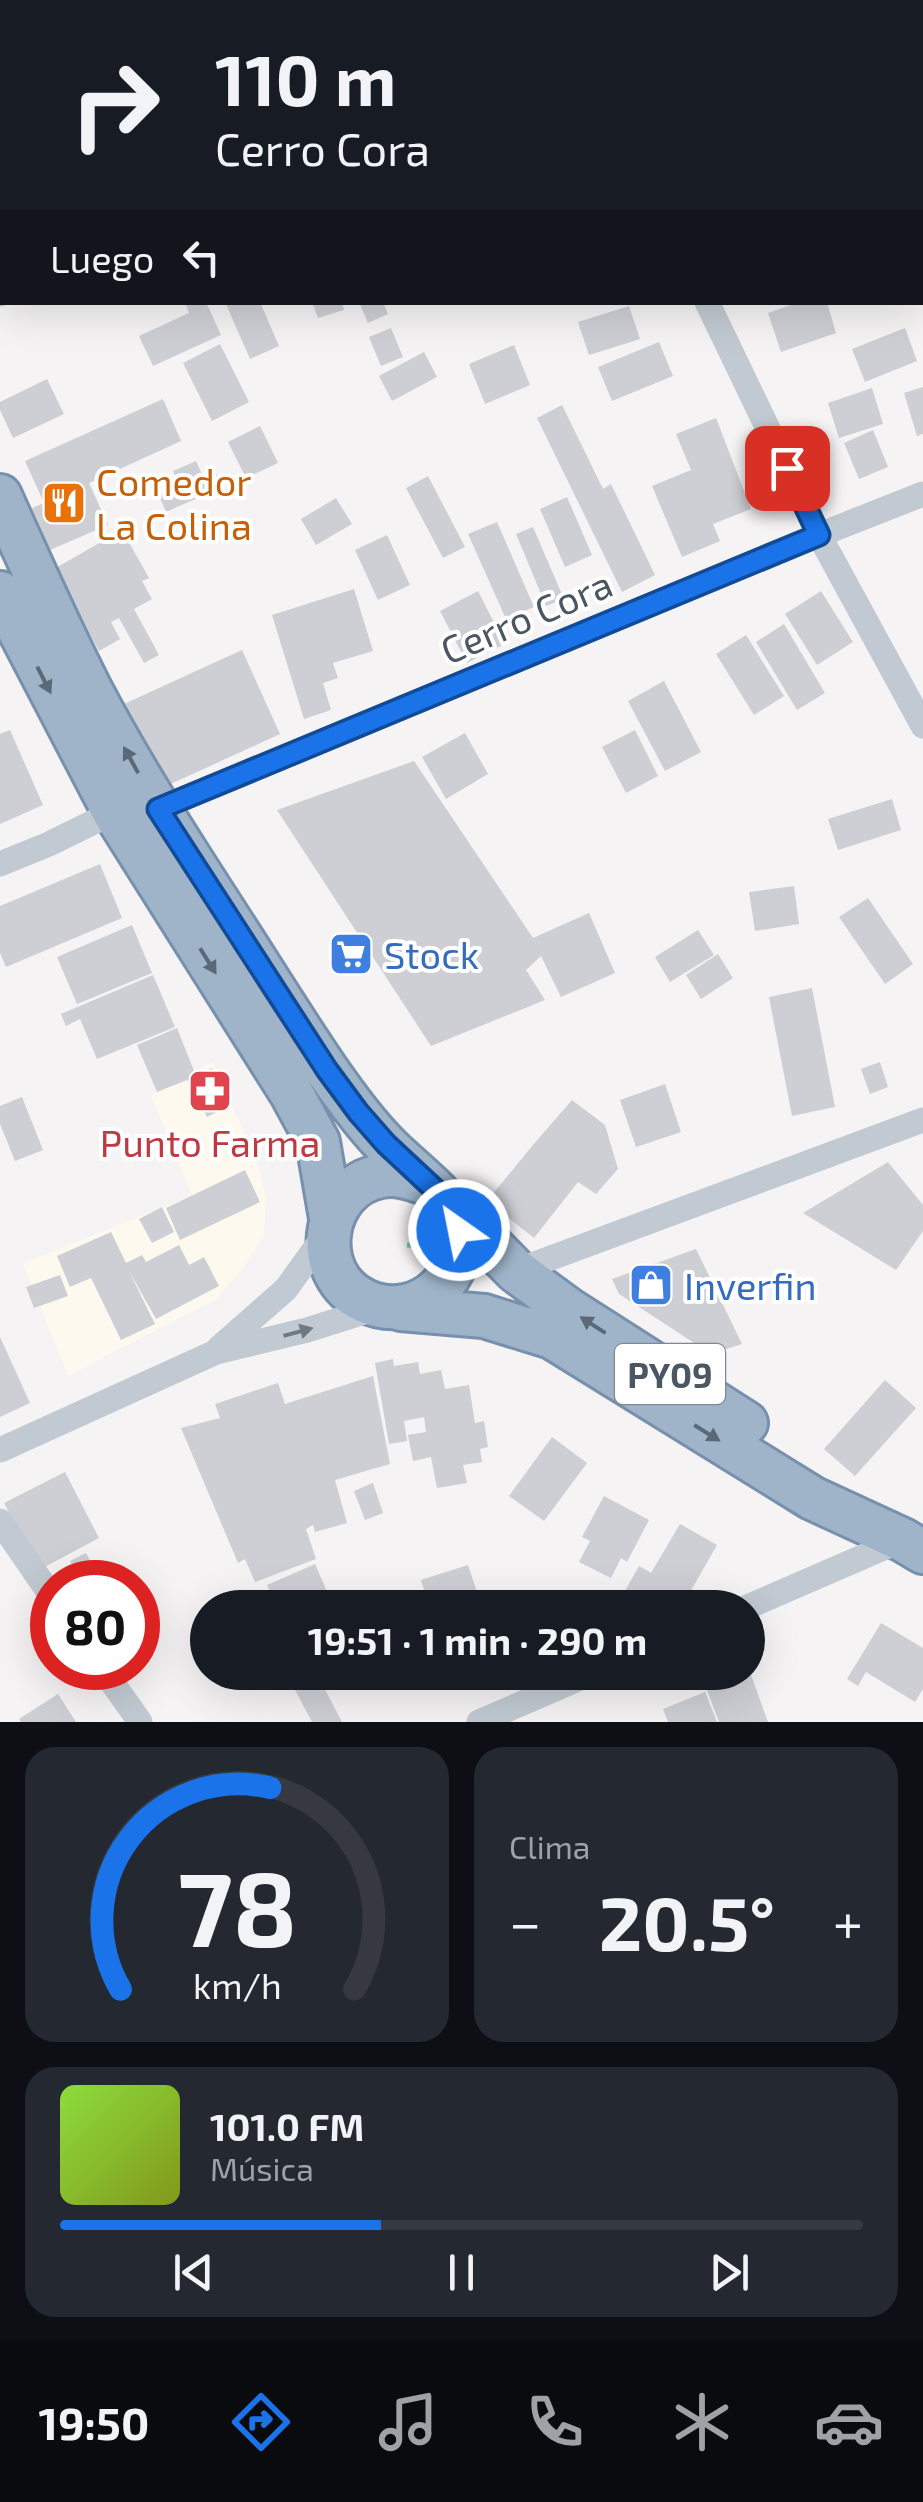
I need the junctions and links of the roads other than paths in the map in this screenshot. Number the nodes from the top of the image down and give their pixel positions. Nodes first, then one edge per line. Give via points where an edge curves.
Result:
1 (708, 305) edge
2 (923, 494) edge
3 (0, 496) edge
4 (819, 535) junction
5 (0, 593) edge
6 (923, 726) edge
7 (158, 809) junction
8 (114, 812) junction
9 (0, 864) edge
10 (923, 1120) edge
11 (436, 1191) junction
12 (330, 1225) junction
13 (516, 1270) junction
14 (388, 1308) junction
15 (216, 1352) junction
16 (0, 1450) edge
17 (0, 1521) edge
18 (916, 1541) edge
19 (30, 1565) edge
20 (765, 1600) edge
21 (117, 1690) edge
22 (553, 1690) edge
23 (140, 1722) edge
24 (479, 1722) edge

1 - 4 street
2 - 4 street, Cerro Cora
7 -> 3 highway, PY09 via 91,690
4 - 6 street
4 - 7 street, Cerro Cora
5 -> 8 highway, PY09
7 - 11 highway, PY09 via 327,1070 386,1144
8 - 9 street
8 -> 12 highway, PY09 via 318,1142
10 - 13 street
11 - 12 highway via 404,1176 382,1176 343,1199
11 - 13 highway, PY09
11 - 14 highway, PY09 via 459,1230 456,1266 432,1296
12 - 14 highway, PY09 via 328,1251 345,1287
12 - 15 street via 286,1289
18 -> 13 highway, PY09
15 -> 14 street
14 -> 18 highway, PY09 via 484,1316 552,1336 812,1498
15 - 16 street
17 - 19 street
18 - 20 street
21 - 23 street
22 - 24 street

